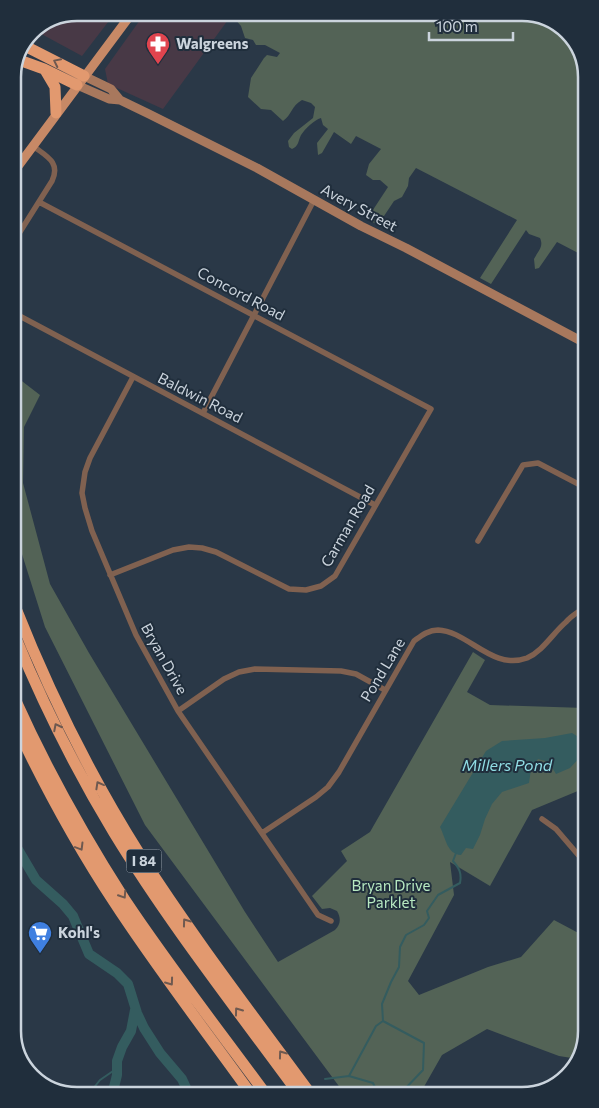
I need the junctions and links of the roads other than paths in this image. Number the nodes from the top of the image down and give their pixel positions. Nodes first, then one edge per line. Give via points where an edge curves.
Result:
1 (125, 21) edge
2 (29, 49) edge
3 (23, 62) edge
4 (44, 69) junction
5 (81, 80) junction
6 (56, 114) junction
7 (33, 146) junction
8 (21, 162) edge
9 (314, 200) junction
10 (39, 202) junction
11 (21, 232) edge
12 (256, 315) junction
13 (21, 317) edge
14 (578, 339) edge
15 (132, 377) junction
16 (431, 409) joint
17 (203, 413) junction
18 (578, 484) edge
19 (375, 505) junction
20 (478, 541) dead end
21 (110, 575) junction
22 (578, 612) edge
23 (21, 620) edge
24 (21, 649) edge
25 (385, 690) junction
26 (178, 710) junction
27 (21, 711) edge
28 (21, 736) edge
29 (21, 748) edge
30 (50, 795) junction
31 (542, 819) dead end
32 (262, 833) junction
33 (578, 855) edge
34 (330, 921) dead end
35 (247, 1087) edge
36 (261, 1087) edge
37 (294, 1087) edge
38 (306, 1087) edge

1 - 5 main road
5 -> 2 highway
3 - 4 highway
4 - 5 highway
4 - 6 highway via 55,87
5 - 6 main road
5 - 9 main road, Avery Street via 109,99 120,100
6 - 7 main road
7 - 8 main road
7 - 10 street via 56,168 54,178
9 - 12 street
9 - 14 main road, Avery Street
10 - 11 street
10 - 12 street, Concord Road
12 - 16 street, Concord Road
12 - 17 street
13 - 15 street, Baldwin Road
15 - 17 street, Baldwin Road
15 - 21 street, Bryan Drive via 84,472 82,494 92,531
16 - 19 street, Carman Road
17 - 19 street, Baldwin Road
18 - 20 street via 538,462 523,465
19 - 21 street, Carman Road via 335,576 321,586 306,590 289,589 216,552 189,546
21 - 26 street, Bryan Drive via 136,635
22 - 25 street, Pond Lane via 539,650 527,658 514,660 484,652 452,634 438,630 425,633 414,641
38 -> 23 highway, I 84 via 181,915 127,833 65,719
37 -> 24 highway via 172,921 114,832 64,742
25 - 26 street via 356,674 341,671 255,669 224,679
25 - 32 street, Pond Lane via 328,787
26 - 32 street, Bryan Drive
27 -> 36 highway via 62,794 106,868 154,942
28 - 30 highway
29 - 30 highway
30 -> 35 highway via 124,917
31 - 33 street via 556,829
32 - 34 street, Bryan Drive via 318,915

